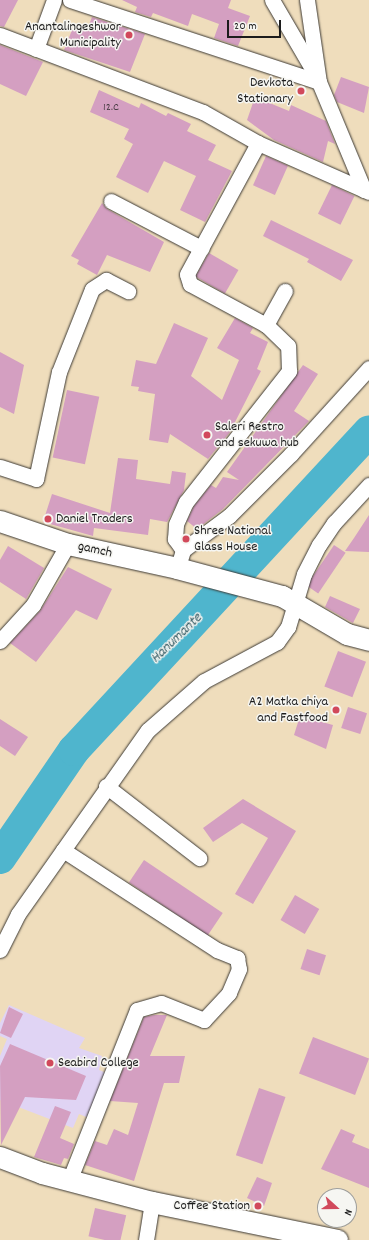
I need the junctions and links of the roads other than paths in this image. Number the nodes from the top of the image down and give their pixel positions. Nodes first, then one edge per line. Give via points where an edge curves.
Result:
1 (54, 0) edge
2 (70, 0) edge
3 (272, 0) edge
4 (307, 0) edge
5 (0, 35) edge
6 (36, 49) junction
7 (319, 82) junction
8 (258, 143) junction
9 (366, 191) edge
10 (111, 201) dead end
11 (201, 248) junction
12 (128, 291) dead end
13 (285, 291) dead end
14 (266, 325) junction
15 (369, 368) edge
16 (0, 467) edge
17 (369, 485) edge
18 (0, 521) edge
19 (68, 544) junction
20 (184, 563) junction
21 (289, 602) junction
22 (369, 640) edge
23 (0, 641) edge
24 (106, 786) junction
25 (63, 850) junction
26 (199, 858) dead end
27 (0, 950) edge
28 (0, 1157) edge
29 (69, 1181) junction
30 (152, 1202) junction
31 (146, 1240) edge
32 (337, 1240) edge

1 - 6 street
2 - 7 street
3 - 7 street
4 - 7 street
5 - 6 street
6 - 8 street via 203,112
7 - 9 street
8 - 9 street
8 - 11 street
10 - 11 street
11 - 14 street via 187,274 190,284
12 - 16 street via 106,280 101,280 92,289 59,372 36,479
13 - 14 street
14 - 20 street via 288,346 289,371 186,502 176,524 175,539
15 - 20 street via 291,454
17 - 21 street via 334,523 319,545
18 - 19 street, gamch
19 - 20 street, gamch
19 - 23 street via 33,605
20 - 21 street, gamch
21 - 22 street, gamch via 347,634
21 - 24 street via 288,627 277,642 231,665 178,701 148,730
24 - 25 street
24 - 26 street
25 - 27 street via 18,914
25 - 29 street via 217,950 237,958 239,969 229,993 204,1020 161,1003 137,1010
28 - 29 street
29 - 30 street
30 - 31 street
30 - 32 street

